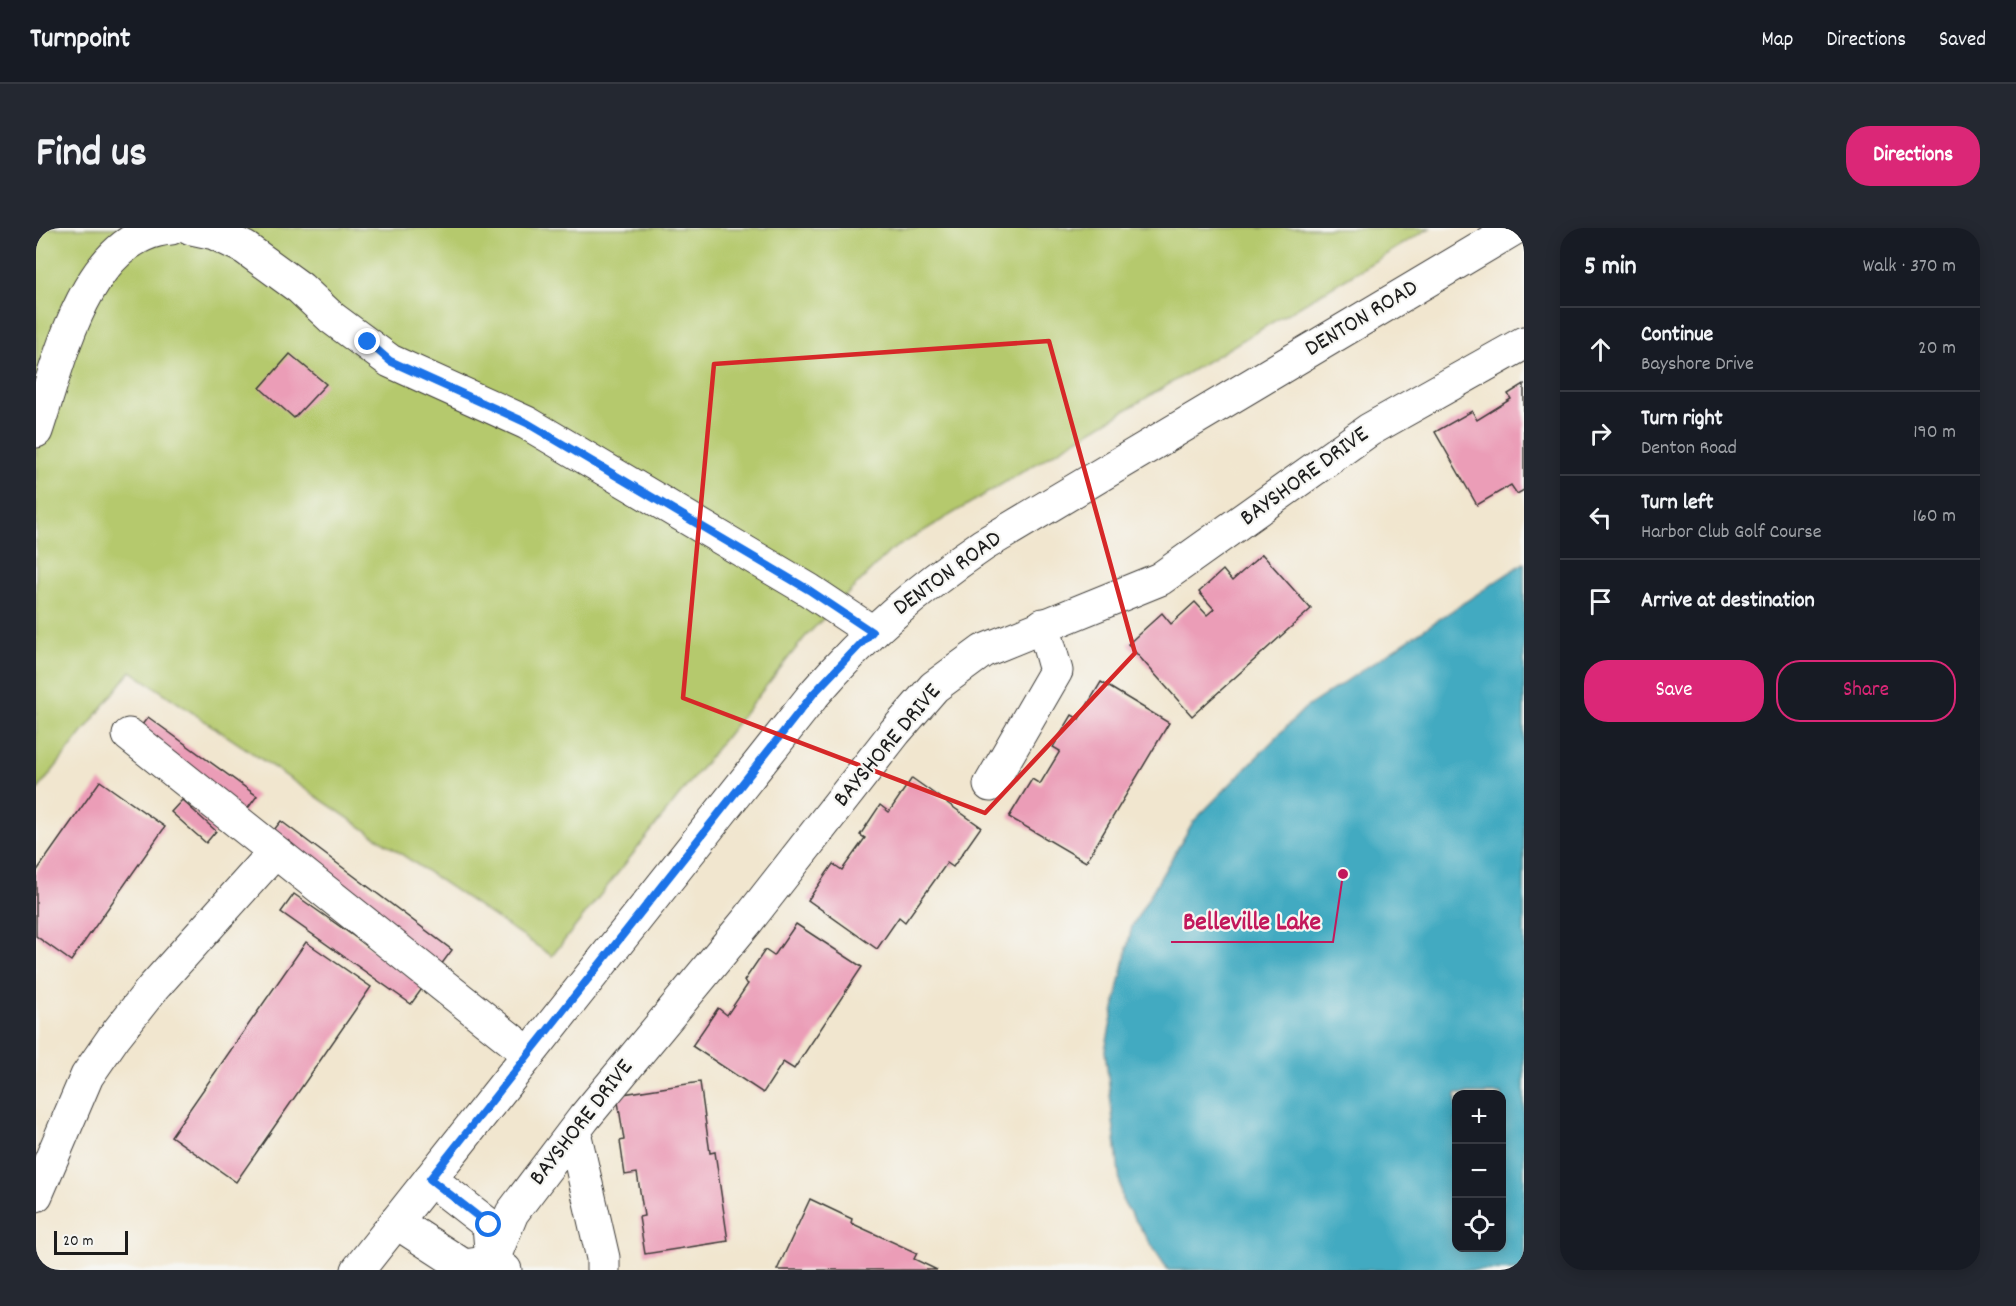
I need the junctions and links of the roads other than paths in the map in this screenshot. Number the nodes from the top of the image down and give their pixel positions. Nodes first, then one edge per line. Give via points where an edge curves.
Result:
1 (171, 228) edge
2 (190, 228) edge
3 (1515, 228) edge
4 (1524, 343) edge
5 (36, 431) edge
6 (1043, 626) junction
7 (872, 632) junction
8 (129, 735) dead end
9 (990, 785) dead end
10 (274, 852) junction
11 (529, 1054) junction
12 (574, 1132) junction
13 (430, 1179) junction
14 (36, 1195) edge
15 (396, 1222) junction
16 (498, 1266) edge
17 (358, 1270) edge
18 (603, 1270) edge

1 - 5 street via 136,239 119,249 103,266 72,329
2 - 7 street via 214,233 245,249 390,361 527,423 809,590
3 - 7 street, DENTON ROAD via 983,545 935,578
4 - 6 street, BAYSHORE DRIVE via 1369,430 1160,579
6 - 9 street via 1056,671
6 - 12 street, BAYSHORE DRIVE via 983,651 934,687
7 - 11 street, DENTON ROAD via 814,693
8 - 10 street
10 - 11 street
10 - 14 street via 114,1037 87,1076
11 - 13 street, DENTON ROAD
12 - 16 street, BAYSHORE DRIVE via 512,1213
12 - 18 street
13 - 15 street, DENTON ROAD
13 - 16 street via 489,1225
15 - 16 street via 464,1266
15 - 17 street, DENTON ROAD

